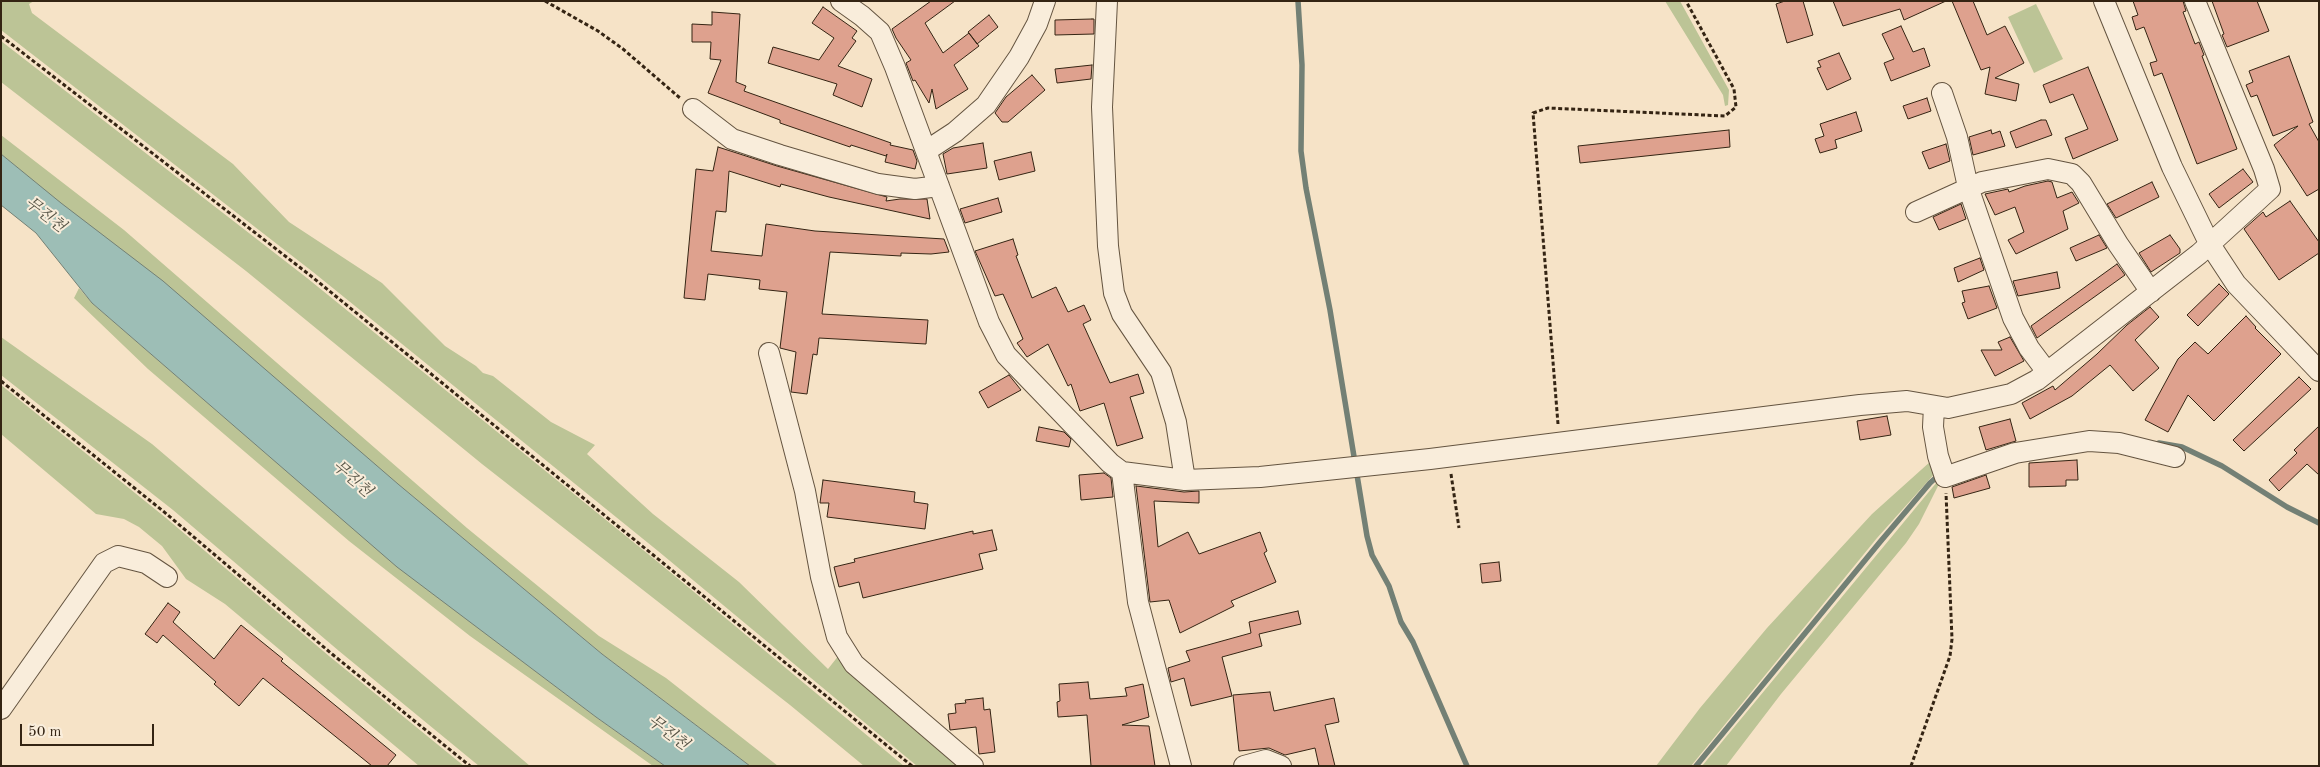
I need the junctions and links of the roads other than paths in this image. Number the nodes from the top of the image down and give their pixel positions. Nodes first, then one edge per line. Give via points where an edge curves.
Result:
1 (841, 1) edge
2 (1044, 1) edge
3 (1107, 1) edge
4 (2104, 1) edge
5 (2194, 1) edge
6 (1942, 92) dead end
7 (692, 109) road end
8 (926, 151) junction
9 (939, 186) junction
10 (1968, 187) junction
11 (1916, 212) dead end
12 (2209, 243) junction
13 (2151, 292) junction
14 (769, 353) dead end
15 (2319, 370) edge
16 (2047, 372) junction
17 (1934, 406) junction
18 (2175, 457) dead end
19 (1122, 472) junction
20 (1185, 480) junction
21 (167, 577) dead end
22 (1, 709) edge
23 (973, 766) edge
24 (1181, 766) edge
25 (1244, 766) edge
26 (1281, 766) edge

1 - 8 street via 880,32
2 - 8 street via 1037,24 1019,57 986,105 955,132
3 - 20 street via 1102,107 1108,246 1114,293 1122,314 1161,372 1176,422
4 - 12 street via 2172,167
5 - 12 street via 2270,189
6 - 10 street via 1957,137
7 - 9 street via 732,139 780,155 878,184 915,189
8 - 9 street
9 - 19 street via 989,322 1006,355
10 - 11 street
10 - 13 street via 2030,172 2048,170 2072,174
10 - 16 street via 2013,318
12 - 13 street
12 - 15 street via 2236,284
13 - 16 street
14 - 23 street via 837,637 854,664
16 - 17 street via 2011,394 1948,408
17 - 18 street via 1933,427 1943,473 2015,453 2089,441 2119,443
17 - 20 street via 1907,401 1860,405 1355,467 1260,477
19 - 20 street
19 - 24 street via 1138,602
21 - 22 street via 146,563 118,556 104,563
25 - 26 street via 1266,760

